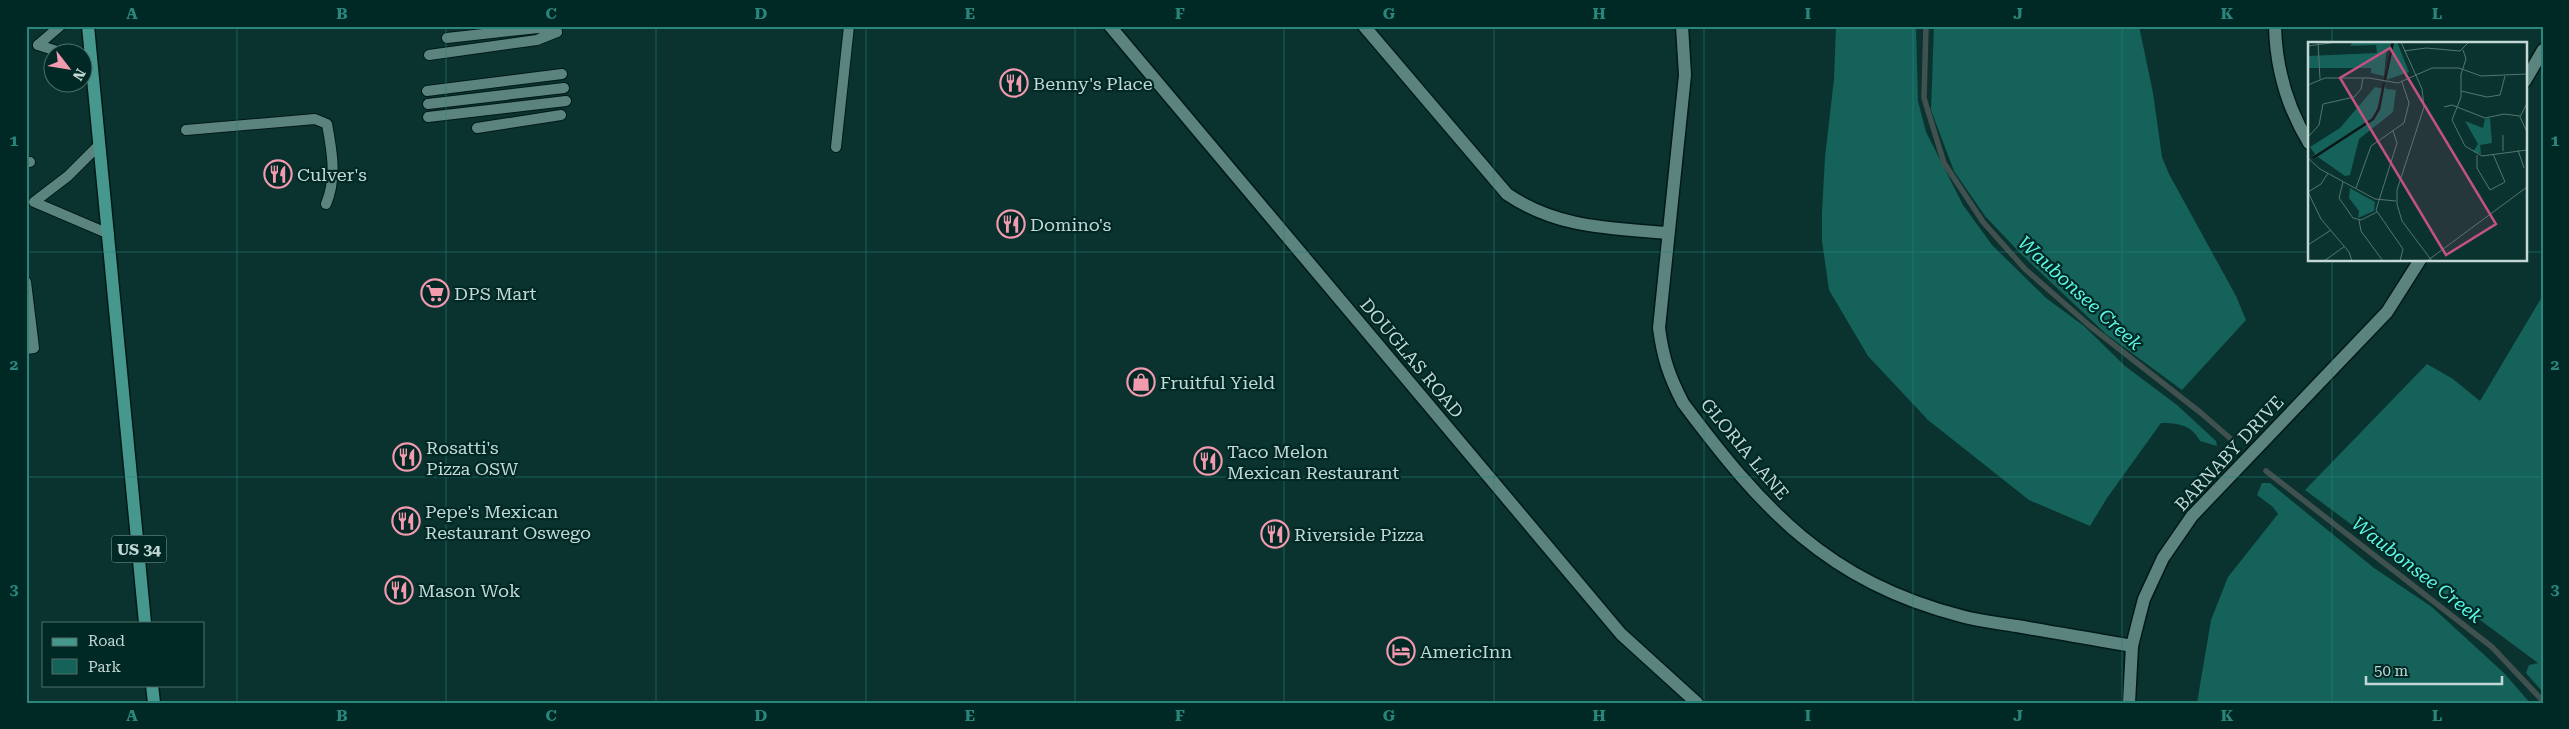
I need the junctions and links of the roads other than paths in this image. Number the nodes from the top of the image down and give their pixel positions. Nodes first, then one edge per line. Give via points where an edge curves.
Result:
1 (60, 26) edge
2 (88, 26) edge
3 (849, 26) edge
4 (1110, 26) edge
5 (1364, 26) edge
6 (1682, 26) edge
7 (2275, 26) edge
8 (447, 38) dead end
9 (88, 42) edge
10 (42, 46) edge
11 (2543, 50) edge
12 (429, 55) dead end
13 (562, 74) dead end
14 (2526, 78) edge
15 (564, 88) dead end
16 (92, 89) edge
17 (427, 91) dead end
18 (566, 102) dead end
19 (428, 104) dead end
20 (562, 115) dead end
21 (428, 117) dead end
22 (477, 128) dead end
23 (186, 130) dead end
24 (2308, 141) edge
25 (100, 144) junction
26 (836, 147) dead end
27 (326, 204) dead end
28 (1667, 233) junction
29 (109, 234) junction
30 (2419, 261) edge
31 (26, 282) edge
32 (26, 349) edge
33 (145, 622) edge
34 (2132, 646) junction
35 (152, 686) edge
36 (154, 703) edge
37 (1697, 703) edge
38 (2129, 703) edge

1 - 10 lane via 38,45
2 - 9 main road, US 34
3 - 26 lane
4 - 37 street, DOUGLAS ROAD via 1621,634
5 - 28 street via 1507,194 1532,209 1574,224
6 - 28 street, GLORIA LANE via 1685,75
7 - 24 street via 2277,63 2283,87 2294,118
8 - 12 lane via 538,28 557,32 538,40
11 - 14 street
13 - 17 lane
15 - 19 lane
16 - 25 main road, US 34
18 - 21 lane
20 - 22 lane
23 - 27 lane via 315,119 327,124 333,188
25 - 29 main road, US 34
25 - 29 lane via 68,176 34,202
28 - 34 street, GLORIA LANE via 1659,328 1663,358 1672,383 1703,429 1795,533 1858,577 1911,601 1962,617
29 - 33 main road, US 34
30 - 34 street, BARNABY DRIVE via 2387,312 2192,516 2163,558 2144,599
31 - 32 lane via 34,348
34 - 38 street, BARNABY DRIVE
35 - 36 main road

